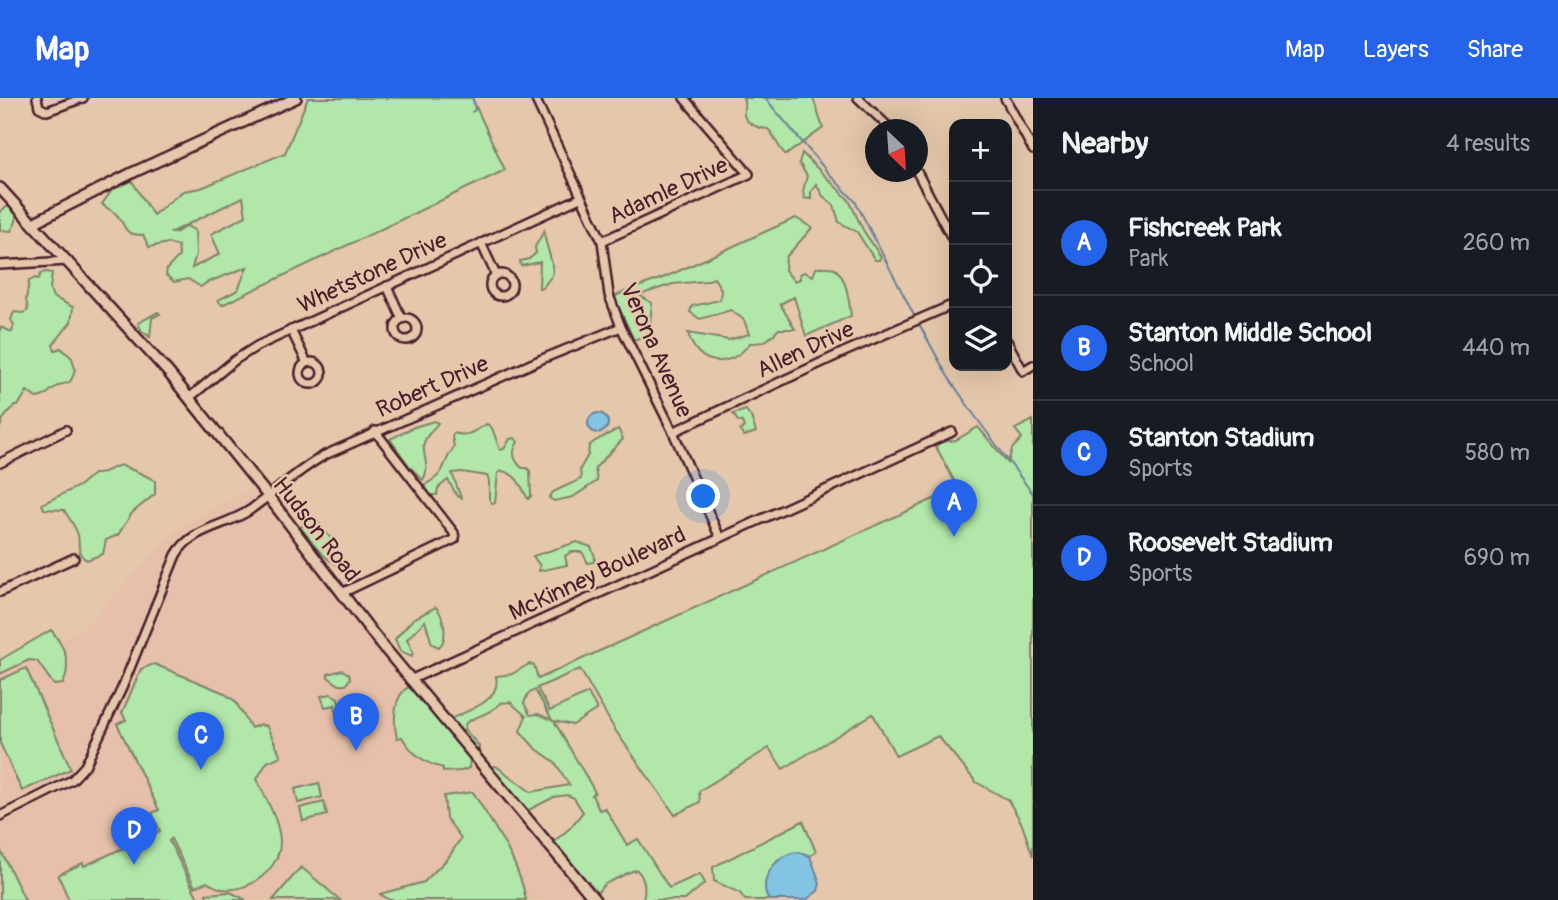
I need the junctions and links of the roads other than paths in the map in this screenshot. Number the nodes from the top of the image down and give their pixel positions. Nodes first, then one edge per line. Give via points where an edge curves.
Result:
1 (37, 98) edge
2 (82, 98) edge
3 (296, 98) edge
4 (684, 98) edge
5 (858, 98) edge
6 (1005, 98) edge
7 (537, 99) edge
8 (880, 119) edge
9 (1033, 150) edge
10 (922, 182) edge
11 (0, 188) edge
12 (580, 198) junction
13 (33, 223) junction
14 (949, 233) edge
15 (602, 242) junction
16 (481, 243) junction
17 (68, 261) junction
18 (0, 265) edge
19 (496, 275) dead end
20 (387, 286) junction
21 (949, 306) edge
22 (402, 319) dead end
23 (621, 327) junction
24 (291, 330) junction
25 (1012, 350) edge
26 (307, 363) dead end
27 (1033, 365) edge
28 (189, 398) junction
29 (66, 430) dead end
30 (375, 431) junction
31 (673, 432) junction
32 (952, 432) dead end
33 (0, 463) edge
34 (268, 496) junction
35 (720, 538) junction
36 (74, 558) dead end
37 (0, 592) edge
38 (342, 593) junction
39 (410, 680) junction
40 (0, 816) edge
41 (595, 900) edge

1 - 2 street via 42,110
3 - 13 street
4 - 15 street, Adamle Drive via 749,174
5 - 8 street
6 - 9 street
7 - 12 street, Verona Avenue
10 - 14 street
11 - 13 street, Hudson Road
12 - 15 street, Verona Avenue
12 - 16 street, Whetstone Drive
13 - 17 street, Hudson Road
15 - 23 street, Verona Avenue via 609,295
16 - 19 street
16 - 20 street, Whetstone Drive
17 - 18 street
17 - 28 street, Hudson Road
20 - 22 street
20 - 24 street, Whetstone Drive
21 - 31 street, Allen Drive
23 - 30 street, Robert Drive
23 - 31 street, Verona Avenue
24 - 26 street
24 - 28 street, Whetstone Drive via 241,356
25 - 27 street via 1023,371
28 - 34 street, Hudson Road
29 - 33 street
30 - 34 street, Robert Drive via 319,458
30 - 38 street via 455,539
31 - 35 street, Verona Avenue
32 - 35 street, McKinney Boulevard
34 - 38 street, Hudson Road
34 - 40 street, Robert Drive via 243,514 195,535 180,549 98,742 78,776
35 - 39 street, McKinney Boulevard
36 - 37 street
38 - 39 street, Hudson Road
39 - 41 street, Hudson Road

